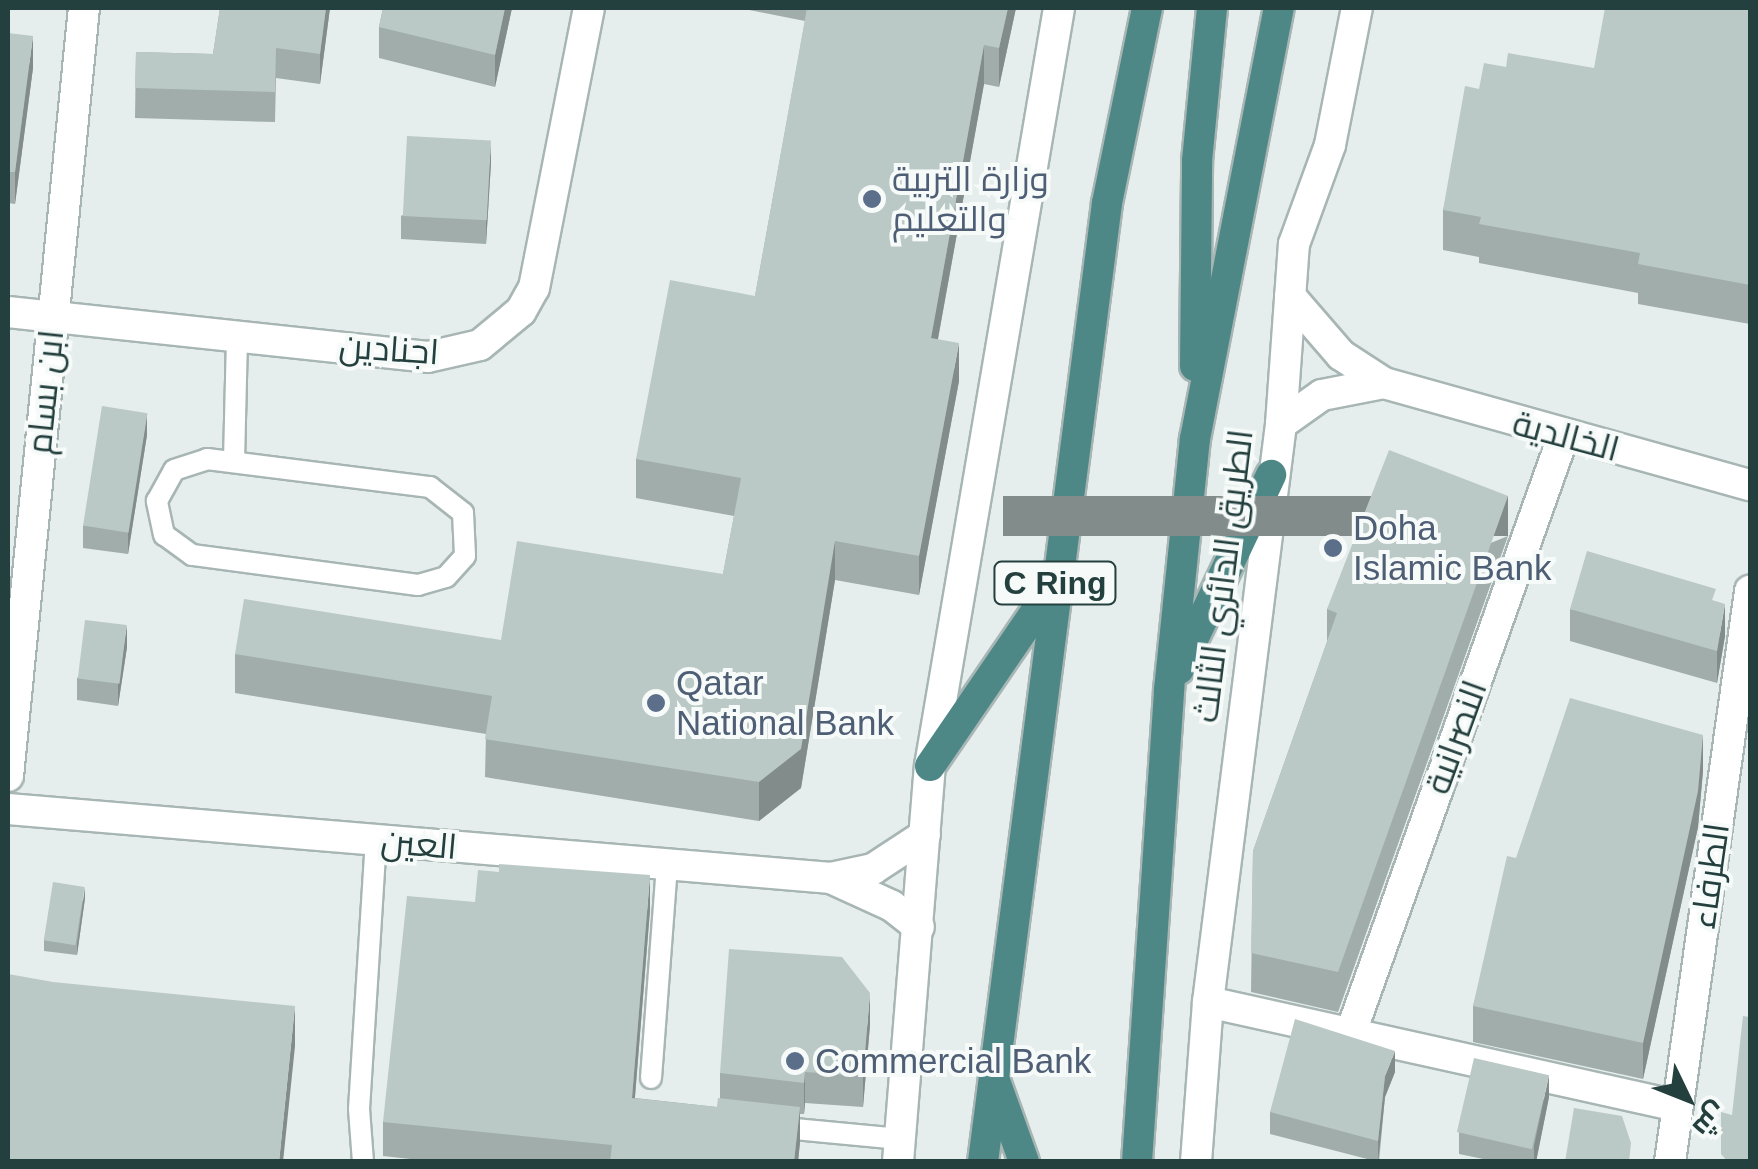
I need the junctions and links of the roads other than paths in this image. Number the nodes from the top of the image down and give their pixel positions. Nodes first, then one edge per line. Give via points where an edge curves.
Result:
1 (84, 8) edge
2 (589, 8) edge
3 (1059, 8) edge
4 (1147, 8) edge
5 (1212, 8) edge
6 (1278, 8) edge
7 (1358, 8) edge
8 (1290, 296) junction
9 (8, 312) edge
10 (52, 314) junction
11 (237, 335) junction
12 (1384, 384) junction
13 (1281, 424) junction
14 (1563, 437) junction
15 (1195, 440) junction
16 (234, 461) junction
17 (1272, 475) junction
18 (1750, 485) edge
19 (1054, 585) junction
20 (1750, 591) edge
21 (1170, 690) junction
22 (930, 766) junction
23 (8, 776) edge
24 (8, 809) edge
25 (925, 835) junction
26 (376, 840) junction
27 (667, 864) junction
28 (831, 878) junction
29 (919, 927) junction
30 (1208, 1002) junction
31 (1348, 1038) junction
32 (993, 1075) junction
33 (652, 1078) dead end
34 (1677, 1106) junction
35 (748, 1124) edge
36 (899, 1150) edge
37 (363, 1162) edge
38 (982, 1162) edge
39 (1024, 1162) edge
40 (1137, 1162) edge
41 (1196, 1162) edge
42 (1670, 1162) edge

1 - 10 street, ابن بسام
2 - 11 street, اجنادين via 534,288 502,330 480,345 428,357
3 - 22 street
4 - 19 highway, C Ring via 1107,203
5 - 15 highway via 1198,161
6 - 15 highway, الطريق الدائري الثالث
7 - 8 street, الطريق الدائري الثالث via 1330,146 1294,244
8 - 12 street, الخالدية via 1341,355
8 - 13 street, الطريق الدائري الثالث
9 - 10 street, اجنادين
10 - 11 street, اجنادين
10 - 23 street, ابن بسام
11 - 16 lane
12 - 13 street, الخالدية via 1322,395
12 - 14 street, الخالدية
13 - 17 street, الطريق الدائري الثالث
14 - 18 street, الخالدية
14 - 31 street, النصرانية
15 - 21 highway, الطريق الدائري الثالث
16 - 16 lane via 189,462 162,484 157,518 176,548 418,585 446,577 464,556 463,513 443,492
17 - 21 highway
17 - 30 street, الطريق الدائري الثالث
19 - 22 highway
19 - 32 highway, C Ring
20 - 34 street, الطرفاء
21 - 40 highway, الطريق الدائري الثالث
22 - 25 street
24 - 26 street, العين
25 - 28 street, العين via 874,869
25 - 29 street
26 - 27 street, العين
26 - 37 lane via 359,1109
27 - 28 street, العين
27 - 33 lane
28 - 29 street, العين via 892,906
29 - 36 street
30 - 31 street
30 - 41 street, الطريق الدائري الثالث
31 - 34 street
32 - 38 highway, C Ring
32 - 39 highway
34 - 42 street, الطرفاء
35 - 36 lane

